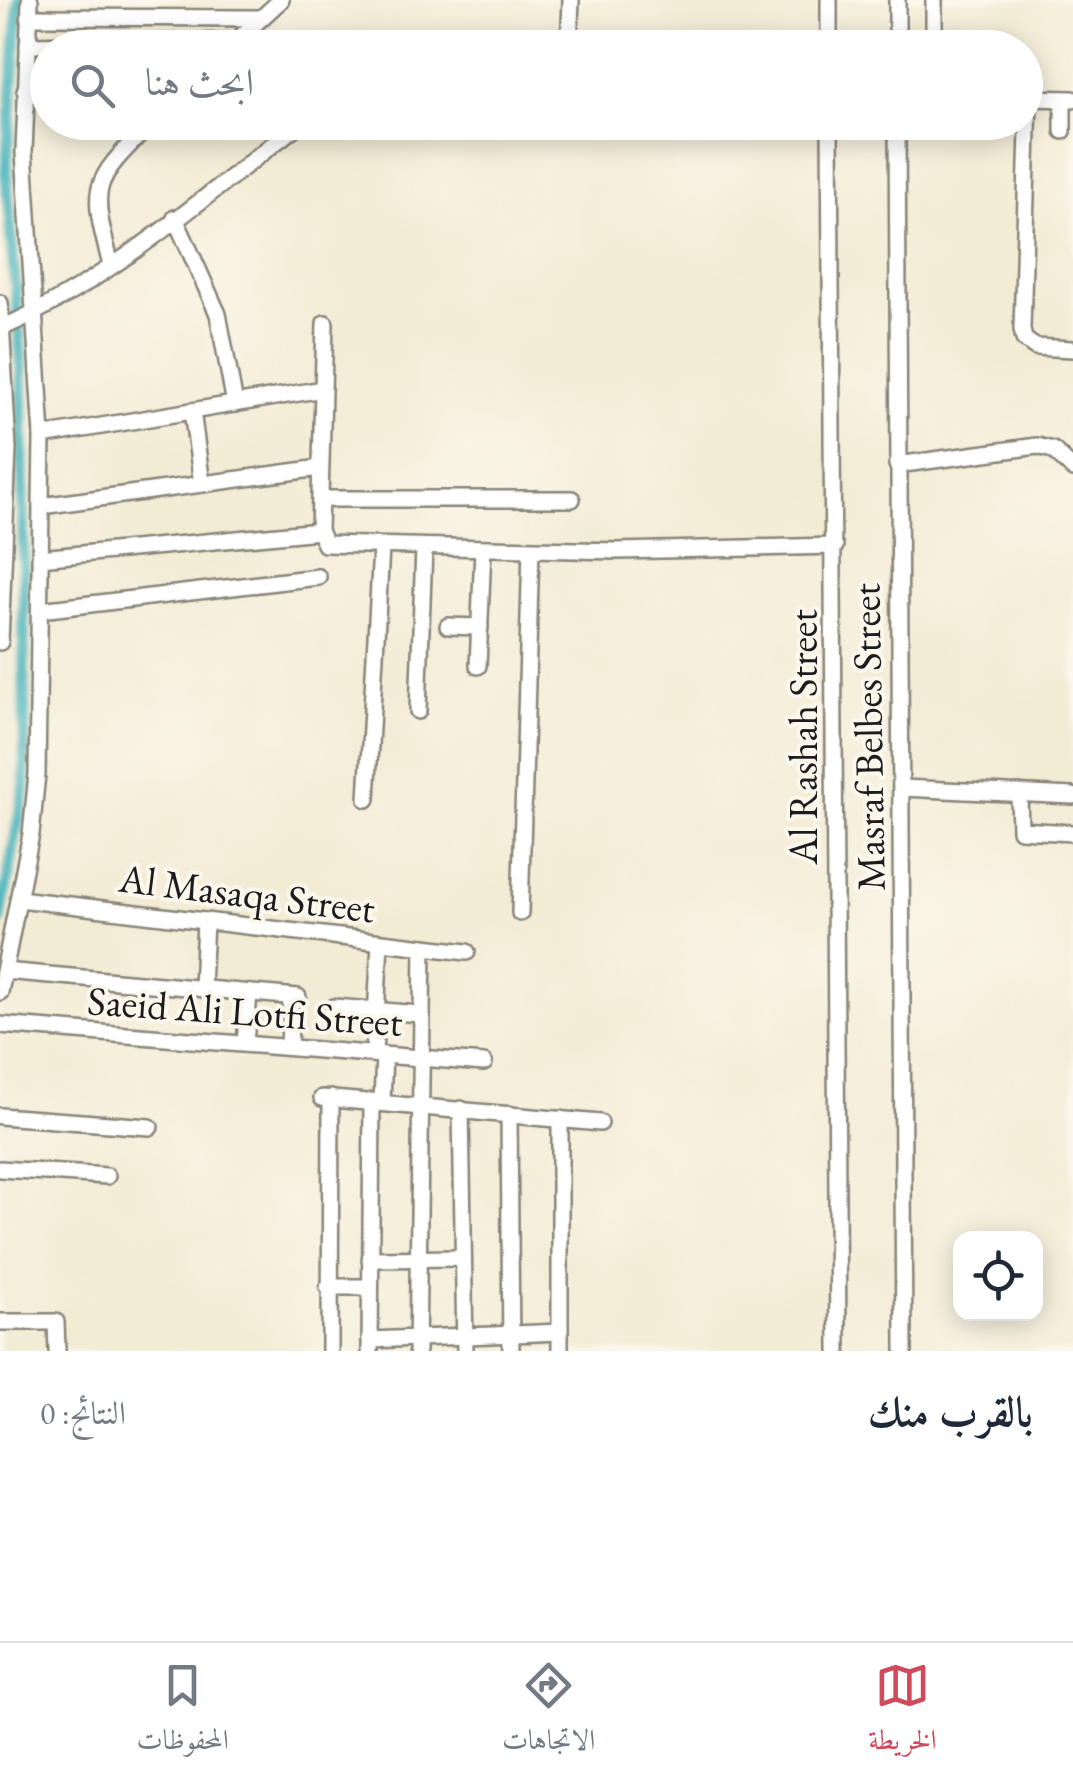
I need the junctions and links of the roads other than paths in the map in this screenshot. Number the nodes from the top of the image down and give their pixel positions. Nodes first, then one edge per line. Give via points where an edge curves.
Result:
1 (30, 0) edge
2 (280, 0) edge
3 (571, 0) edge
4 (830, 0) edge
5 (896, 0) edge
6 (934, 0) edge
7 (30, 17) junction
8 (259, 18) junction
9 (247, 30) edge
10 (570, 30) edge
11 (830, 30) edge
12 (897, 30) edge
13 (934, 30) edge
14 (28, 44) joint
15 (26, 90) junction
16 (30, 90) edge
17 (1043, 98) edge
18 (1068, 99) edge
19 (1063, 131) dead end
20 (134, 140) edge
21 (278, 140) edge
22 (830, 140) edge
23 (897, 140) edge
24 (1026, 140) edge
25 (175, 218) junction
26 (110, 264) junction
27 (0, 303) edge
28 (29, 316) junction
29 (325, 323) dead end
30 (4, 335) edge
31 (1073, 350) edge
32 (323, 388) junction
33 (3, 400) edge
34 (235, 404) junction
35 (192, 410) junction
36 (42, 436) junction
37 (4, 449) edge
38 (896, 465) junction
39 (320, 468) junction
40 (1073, 469) edge
41 (202, 484) junction
42 (320, 499) junction
43 (572, 499) dead end
44 (41, 506) junction
45 (323, 538) junction
46 (835, 546) junction
47 (2, 548) edge
48 (381, 548) junction
49 (424, 548) junction
50 (484, 549) junction
51 (532, 550) junction
52 (40, 558) junction
53 (318, 577) dead end
54 (1, 608) edge
55 (40, 610) junction
56 (448, 626) dead end
57 (480, 627) junction
58 (0, 642) edge
59 (478, 666) dead end
60 (418, 712) dead end
61 (902, 788) junction
62 (1019, 794) junction
63 (1073, 796) edge
64 (367, 799) dead end
65 (1073, 833) edge
66 (19, 899) junction
67 (520, 913) dead end
68 (204, 921) junction
69 (380, 942) junction
70 (423, 947) junction
71 (467, 952) dead end
72 (4, 972) junction
73 (202, 989) junction
74 (0, 992) edge
75 (248, 993) junction
76 (334, 1007) dead end
77 (376, 1010) junction
78 (420, 1014) junction
79 (0, 1025) edge
80 (245, 1044) junction
81 (288, 1047) junction
82 (379, 1054) junction
83 (418, 1058) junction
84 (484, 1063) dead end
85 (377, 1101) junction
86 (418, 1105) junction
87 (461, 1109) junction
88 (509, 1114) junction
89 (0, 1116) edge
90 (560, 1119) junction
91 (600, 1123) dead end
92 (150, 1127) dead end
93 (0, 1170) edge
94 (107, 1176) dead end
95 (417, 1258) junction
96 (464, 1258) junction
97 (370, 1259) junction
98 (328, 1287) junction
99 (370, 1287) junction
100 (0, 1322) edge
101 (560, 1332) junction
102 (511, 1343) edge
103 (417, 1344) edge
104 (465, 1344) edge
105 (370, 1345) edge
106 (57, 1351) edge
107 (330, 1351) edge
108 (560, 1351) edge
109 (838, 1351) edge
110 (904, 1351) edge

1 - 7 street
2 - 8 street
3 - 10 street
4 - 11 street
5 - 12 street
6 - 13 street
7 - 8 street
7 - 14 street
8 - 9 street
14 - 15 street
15 - 16 street
15 - 28 street
17 - 18 street
18 - 19 street
20 - 26 street via 98,187 96,210
21 - 25 street
22 - 46 street, Al Rashah Street
23 - 38 street, Masraf Belbes Street
24 - 31 street via 1022,329 1028,344
25 - 26 street
25 - 34 street via 218,314
26 - 28 street
27 - 30 street
28 - 30 street
28 - 36 street
29 - 32 street
30 - 33 street
32 - 34 street
32 - 39 street
33 - 37 street
34 - 35 street
35 - 36 street
35 - 41 street
36 - 44 street
37 - 47 street
38 - 40 street via 1037,446 1053,450
38 - 61 street, Masraf Belbes Street
39 - 41 street
39 - 42 street
41 - 44 street
42 - 43 street
42 - 45 street
44 - 52 street
45 - 48 street
45 - 52 street
46 - 51 street
46 - 109 street, Al Rashah Street
47 - 54 street
48 - 49 street
48 - 64 street
49 - 50 street
49 - 60 street
50 - 51 street
50 - 57 street
51 - 67 street
52 - 55 street
53 - 55 street
54 - 58 street
55 - 66 street via 36,799
56 - 57 street
57 - 59 street
61 - 62 street
61 - 110 street, Masraf Belbes Street
62 - 63 street
62 - 65 street via 1020,830
66 - 68 street, Al Masaqa Street
66 - 72 street
68 - 69 street, Al Masaqa Street
68 - 73 street
69 - 70 street, Al Masaqa Street
69 - 77 street
70 - 71 street, Al Masaqa Street
70 - 78 street
72 - 73 street
72 - 74 street
73 - 75 street
75 - 80 street
75 - 81 street via 295,997
76 - 77 street
77 - 78 street
77 - 82 street
78 - 83 street
79 - 80 street, Saeid Ali Lotfi Street
80 - 81 street, Saeid Ali Lotfi Street
81 - 82 street, Saeid Ali Lotfi Street
82 - 83 street, Saeid Ali Lotfi Street
82 - 85 street
83 - 84 street, Saeid Ali Lotfi Street
83 - 86 street
85 - 86 street
85 - 97 street
85 - 98 street via 327,1098
86 - 87 street
86 - 95 street
87 - 88 street
87 - 96 street
88 - 90 street
88 - 102 street
89 - 92 street
90 - 91 street
90 - 101 street
93 - 94 street
95 - 96 street
95 - 97 street
95 - 103 street
96 - 104 street
97 - 99 street
98 - 99 street
98 - 107 street
99 - 105 street
100 - 106 street via 55,1322
101 - 102 street
101 - 108 street
102 - 104 street
103 - 104 street
103 - 105 street

